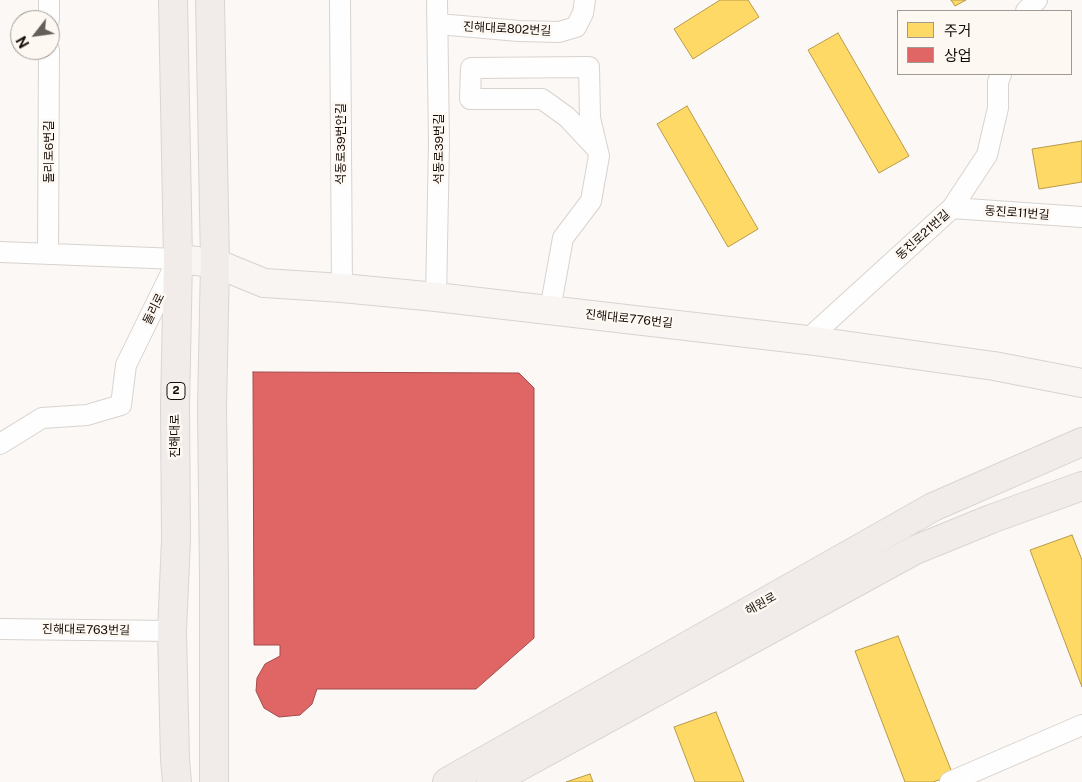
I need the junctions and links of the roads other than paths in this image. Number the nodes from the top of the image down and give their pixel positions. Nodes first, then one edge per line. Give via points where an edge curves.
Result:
1 (173, 0) edge
2 (210, 0) edge
3 (340, 0) edge
4 (437, 0) edge
5 (585, 0) edge
6 (1037, 0) edge
7 (1027, 10) edge
8 (438, 24) junction
9 (49, 60) edge
10 (1000, 75) edge
11 (597, 149) junction
12 (952, 208) junction
13 (1082, 218) edge
14 (0, 252) edge
15 (48, 254) junction
16 (178, 259) junction
17 (215, 263) junction
18 (342, 288) junction
19 (436, 297) junction
20 (550, 310) junction
21 (808, 340) junction
22 (1082, 383) edge
23 (1082, 442) edge
24 (0, 444) edge
25 (1082, 486) edge
26 (0, 629) edge
27 (172, 631) junction
28 (1082, 725) edge
29 (175, 777) edge
30 (214, 782) edge
31 (447, 782) edge
32 (491, 782) edge
33 (950, 782) edge

1 - 16 main road, 진해대로 / 2
2 - 17 main road
3 - 18 street, 석동로39번안길
4 - 8 street, 석동로39번길
5 - 8 street, 진해대로802번길 via 576,27 559,32
6 - 7 street
8 - 19 street, 석동로39번길
9 - 15 street, 돌리로6번길
10 - 12 street, 동진로21번길 via 998,108 988,155
11 - 11 street via 590,118 589,67 471,68 470,99 542,99 568,117
11 - 20 street via 599,156 591,201 563,238
12 - 13 street, 동진로11번길
12 - 21 street, 동진로21번길
14 - 15 street
15 - 16 street
16 - 17 main road, 진해대로776번길
16 - 24 street, 돌리로 via 126,365 121,405 87,415 42,418
16 - 27 main road, 진해대로 / 2 via 176,540
17 - 18 main road, 진해대로776번길 via 264,283
17 - 30 main road via 212,409
18 - 19 main road, 진해대로776번길
19 - 20 main road, 진해대로776번길
20 - 21 main road, 진해대로776번길
21 - 22 main road, 진해대로776번길 via 994,366
23 - 31 main road, 해원로 via 933,507
25 - 32 main road via 916,550
26 - 27 street, 진해대로763번길
27 - 29 main road, 진해대로 / 2
28 - 33 street

